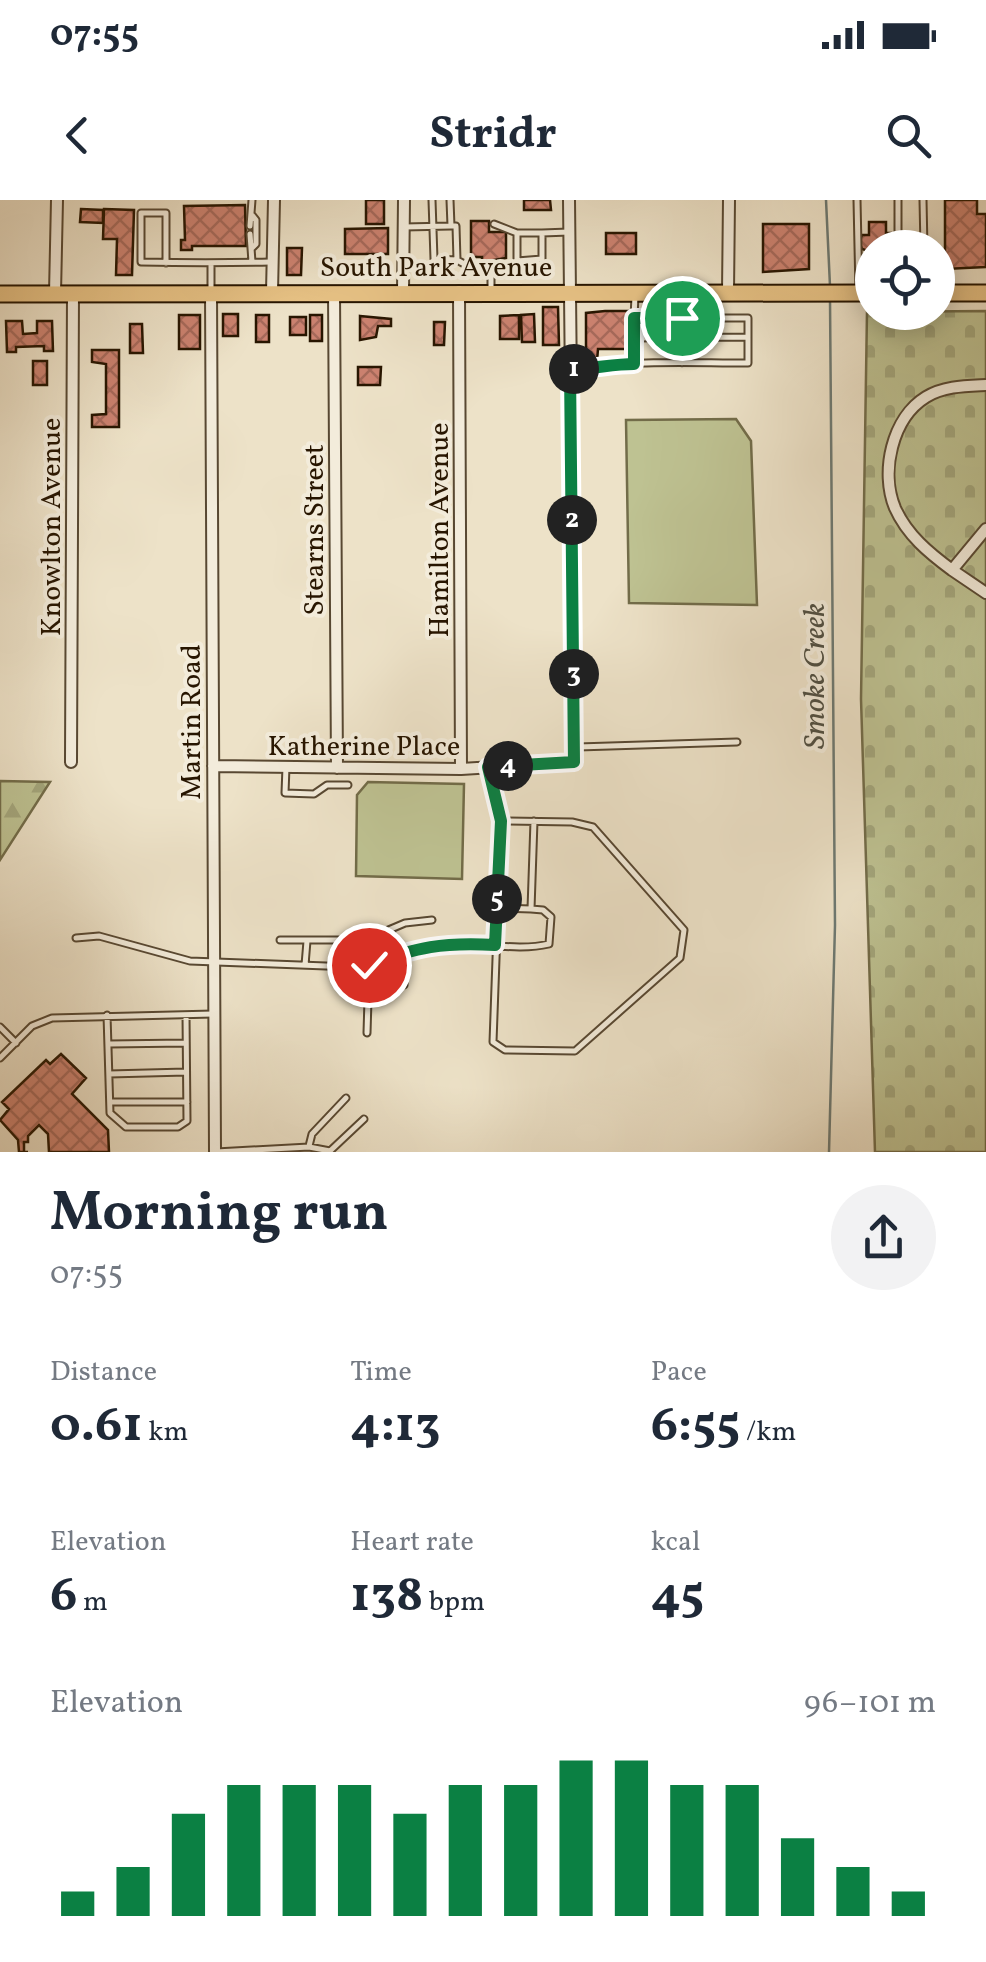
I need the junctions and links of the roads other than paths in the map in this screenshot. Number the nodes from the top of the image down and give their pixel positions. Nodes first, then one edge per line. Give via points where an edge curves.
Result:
1 (58, 200) edge
2 (252, 200) edge
3 (274, 200) edge
4 (404, 200) edge
5 (432, 200) edge
6 (450, 200) edge
7 (569, 200) edge
8 (729, 200) edge
9 (856, 200) edge
10 (898, 200) edge
11 (923, 200) edge
12 (252, 215) junction
13 (494, 224) dead end
14 (250, 226) dead end
15 (433, 226) junction
16 (451, 226) junction
17 (404, 227) junction
18 (859, 230) edge
19 (898, 230) edge
20 (924, 230) edge
21 (569, 232) junction
22 (517, 233) junction
23 (542, 233) junction
24 (250, 234) dead end
25 (252, 248) junction
26 (457, 260) junction
27 (517, 261) junction
28 (166, 262) junction
29 (252, 262) junction
30 (273, 262) junction
31 (211, 263) junction
32 (491, 270) junction
33 (491, 291) junction
34 (569, 291) junction
35 (635, 291) junction
36 (211, 292) junction
37 (272, 292) junction
38 (334, 292) junction
39 (404, 292) junction
40 (460, 292) junction
41 (682, 292) junction
42 (728, 292) junction
43 (855, 292) edge
44 (55, 293) junction
45 (73, 293) junction
46 (955, 293) edge
47 (986, 293) edge
48 (0, 294) edge
49 (634, 318) junction
50 (682, 318) junction
51 (748, 337) junction
52 (634, 338) junction
53 (682, 338) junction
54 (682, 363) junction
55 (634, 364) junction
56 (570, 369) junction
57 (986, 386) edge
58 (986, 529) edge
59 (952, 570) junction
60 (986, 592) edge
61 (737, 742) dead end
62 (574, 748) junction
63 (71, 762) dead end
64 (213, 766) junction
65 (286, 767) junction
66 (488, 767) junction
67 (337, 768) junction
68 (461, 769) junction
69 (348, 785) dead end
70 (501, 821) junction
71 (534, 821) junction
72 (497, 908) junction
73 (531, 909) junction
74 (432, 920) dead end
75 (390, 930) junction
76 (76, 938) dead end
77 (280, 940) dead end
78 (306, 941) junction
79 (495, 945) junction
80 (403, 952) junction
81 (213, 963) junction
82 (305, 965) junction
83 (369, 965) junction
84 (404, 986) dead end
85 (186, 1014) junction
86 (214, 1014) junction
87 (108, 1015) junction
88 (0, 1027) edge
89 (367, 1033) dead end
90 (16, 1043) junction
91 (186, 1043) junction
92 (108, 1044) junction
93 (0, 1058) edge
94 (186, 1072) junction
95 (109, 1074) junction
96 (346, 1098) dead end
97 (110, 1102) junction
98 (187, 1102) junction
99 (364, 1119) dead end
100 (308, 1148) junction
101 (317, 1150) edge
102 (215, 1152) edge

1 - 44 street
2 - 12 lane
3 - 30 street
4 - 17 street
5 - 15 lane
6 - 16 lane
7 - 21 street
8 - 42 street
9 - 18 lane
10 - 19 lane
11 - 20 lane
12 - 14 lane
12 - 25 lane
13 - 22 lane
15 - 16 lane
15 - 17 lane
15 - 26 lane via 434,260
16 - 26 lane
17 - 39 street
21 - 23 lane
21 - 34 street
22 - 23 lane
22 - 27 lane
23 - 27 lane via 542,259
24 - 25 lane
25 - 29 lane
26 - 32 lane
27 - 32 lane via 508,270
28 - 28 lane via 141,262 141,214 166,213
28 - 31 lane
29 - 30 lane
29 - 31 lane
30 - 37 street
31 - 36 lane
32 - 33 lane
33 - 34 main road, South Park Avenue
33 - 40 main road, South Park Avenue
34 - 35 main road, South Park Avenue
34 - 56 street
35 - 41 main road, South Park Avenue
35 - 49 lane
36 - 37 main road, South Park Avenue
36 - 45 main road, South Park Avenue
36 - 64 street, Martin Road
37 - 38 main road, South Park Avenue
38 - 39 main road, South Park Avenue
38 - 67 street, Stearns Street
39 - 40 main road, South Park Avenue
40 - 68 street, Hamilton Avenue
41 - 42 main road, South Park Avenue
41 - 50 lane
42 - 43 main road, South Park Avenue
44 - 45 main road, South Park Avenue
44 - 48 main road, South Park Avenue
45 - 63 street, Knowlton Avenue
46 - 47 main road
49 - 50 lane
49 - 52 lane
50 - 51 lane via 748,318
50 - 53 lane
51 - 53 lane
51 - 54 lane via 748,363
52 - 53 lane
52 - 55 lane
53 - 54 lane
54 - 55 lane
55 - 56 lane
56 - 62 street
57 - 59 street via 958,386 908,411 888,466 894,506 905,526
58 - 59 street
59 - 60 street
61 - 62 lane
62 - 66 street, Katherine Place via 574,762
64 - 65 street, Katherine Place
64 - 81 street, Martin Road
65 - 67 street, Katherine Place
65 - 69 lane via 285,793
66 - 68 street, Katherine Place
66 - 70 lane
67 - 68 street, Katherine Place
70 - 71 lane
70 - 72 lane
71 - 73 lane
71 - 79 lane via 593,827 679,921 684,949 592,1040 569,1053 505,1050 493,1042
72 - 73 lane
72 - 79 lane
73 - 79 lane via 552,917 549,944
74 - 75 lane
75 - 78 lane via 365,940
75 - 80 lane
76 - 81 lane via 99,936
77 - 78 lane
78 - 82 lane
79 - 80 lane
80 - 83 lane
80 - 84 lane
81 - 82 lane
81 - 86 street, Martin Road
82 - 83 lane
83 - 89 lane
85 - 86 lane
85 - 87 lane
85 - 91 lane
86 - 102 street, Martin Road
87 - 90 lane via 52,1018
87 - 92 lane
88 - 90 lane
90 - 93 lane
91 - 92 lane
91 - 94 lane
92 - 95 lane
94 - 95 lane
94 - 98 lane
95 - 97 lane
96 - 100 lane via 312,1134
97 - 98 lane
97 - 98 lane via 110,1113 126,1126 178,1126 187,1121
99 - 101 lane via 330,1151
100 - 101 lane
100 - 102 lane

